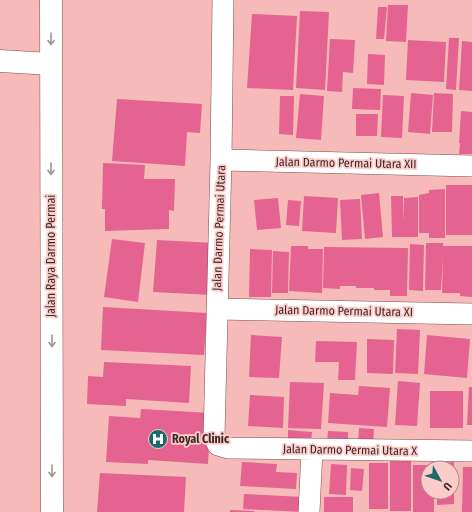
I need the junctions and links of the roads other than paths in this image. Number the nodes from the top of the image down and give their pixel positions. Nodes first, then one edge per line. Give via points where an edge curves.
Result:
1 (51, 0) edge
2 (223, 0) edge
3 (0, 61) edge
4 (51, 64) junction
5 (221, 160) junction
6 (472, 166) edge
7 (217, 309) junction
8 (472, 314) edge
9 (228, 448) joint
10 (312, 450) junction
11 (472, 451) edge
12 (52, 512) edge
13 (309, 512) edge

1 -> 4 street, Jalan Raya Darmo Permai
2 - 5 street, Jalan Darmo Permai Utara
3 - 4 street
4 -> 12 street, Jalan Raya Darmo Permai
5 - 6 street, Jalan Darmo Permai Utara XII
5 - 7 street, Jalan Darmo Permai Utara
7 - 8 street, Jalan Darmo Permai Utara XI
7 - 9 street, Jalan Darmo Permai Utara via 214,437 218,445
9 - 10 street, Jalan Darmo Permai Utara X
10 - 11 street, Jalan Darmo Permai Utara X
10 - 13 street

